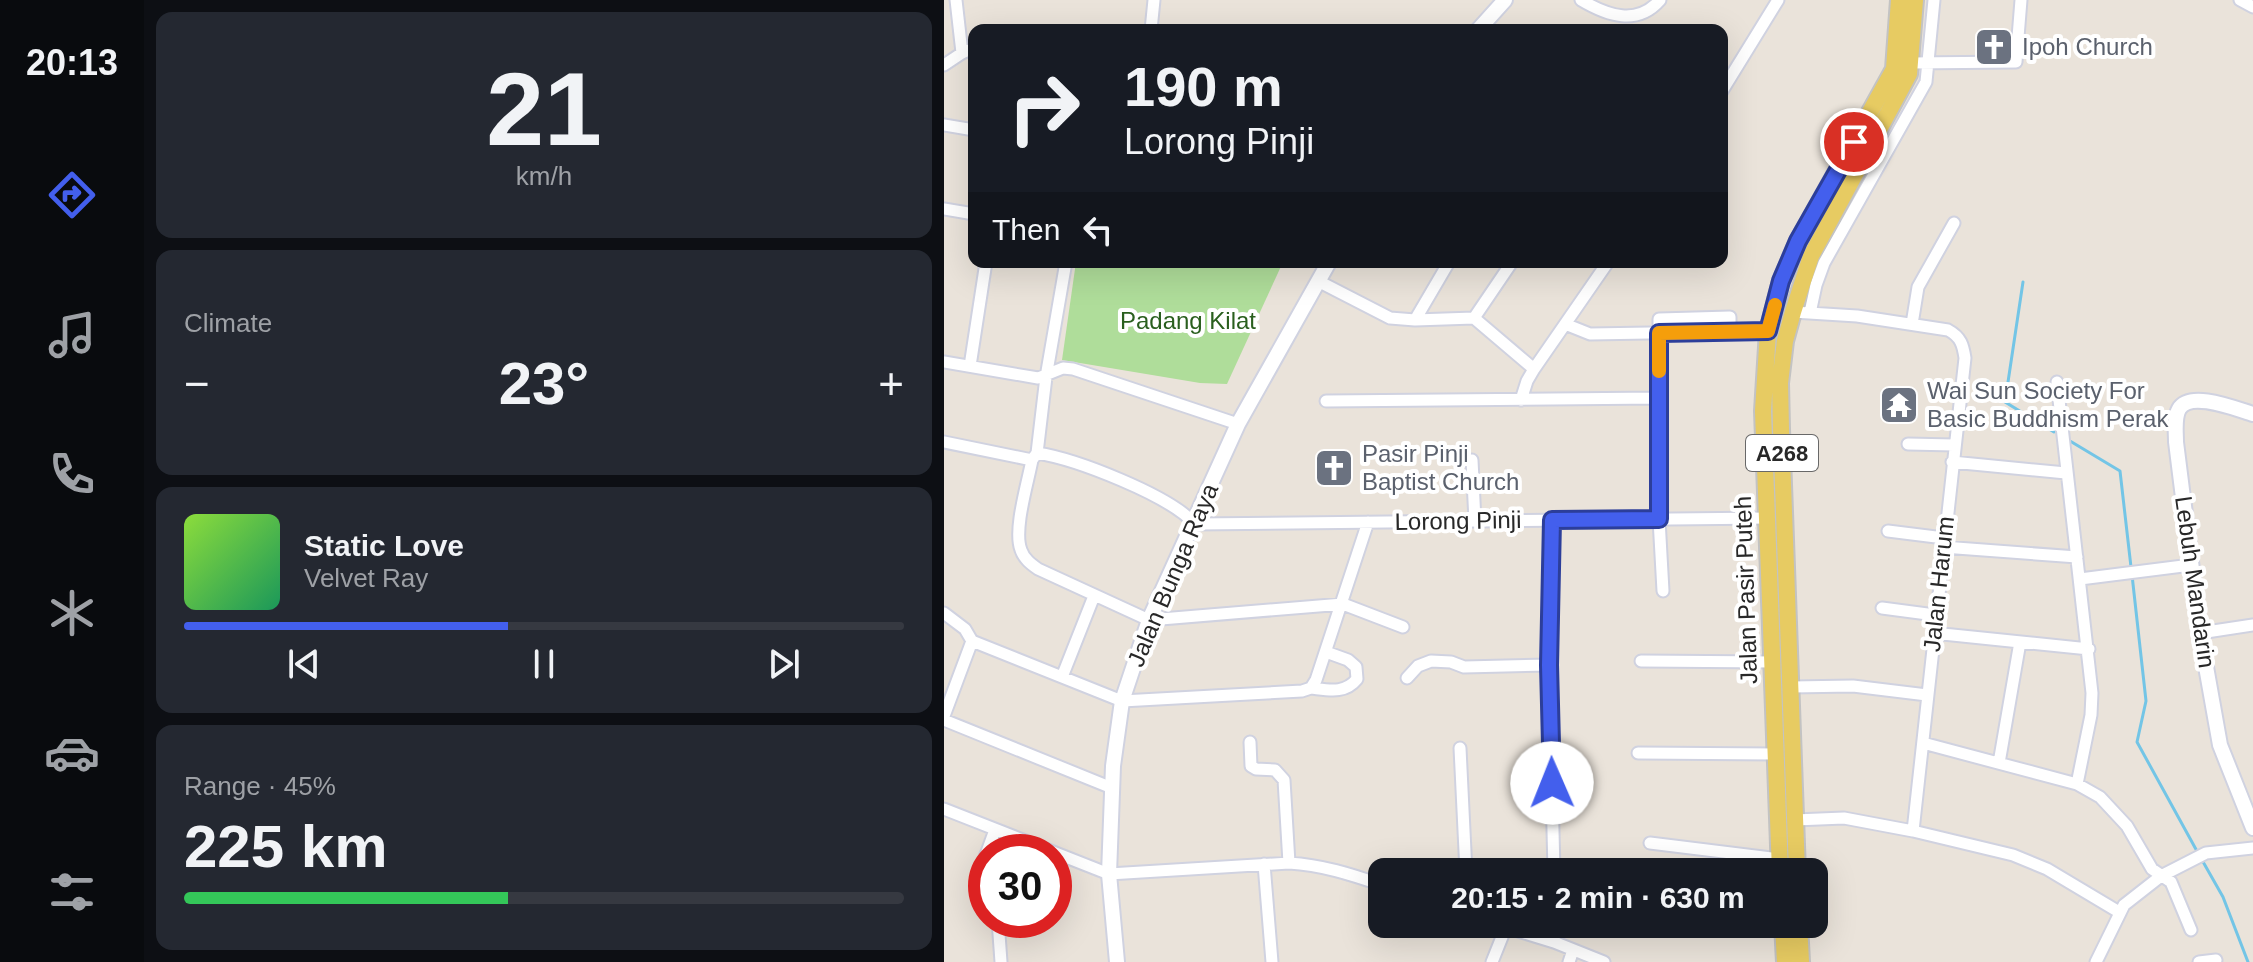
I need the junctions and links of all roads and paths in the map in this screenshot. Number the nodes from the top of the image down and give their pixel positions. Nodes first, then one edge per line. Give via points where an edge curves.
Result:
1 (956, 0) edge
2 (1154, 0) edge
3 (1505, 0) edge
4 (1581, 0) edge
5 (1660, 0) edge
6 (1778, 0) edge
7 (1899, 0) edge
8 (1915, 0) edge
9 (1934, 0) edge
10 (2021, 0) edge
11 (2240, 0) edge
12 (2253, 7) edge
13 (1152, 24) edge
14 (1483, 24) edge
15 (968, 50) edge
16 (962, 53) junction
17 (945, 62) edge
18 (1911, 63) junction
19 (1929, 63) junction
20 (1728, 81) edge
21 (1870, 115) junction
22 (944, 125) edge
23 (968, 129) edge
24 (1860, 166) junction
25 (1876, 174) junction
26 (944, 209) edge
27 (968, 213) edge
28 (1954, 223) dead end
29 (985, 268) edge
30 (1065, 268) edge
31 (1326, 268) edge
32 (1445, 268) edge
33 (1508, 268) edge
34 (1604, 268) edge
35 (1318, 281) junction
36 (1793, 312) junction
37 (1810, 313) junction
38 (1474, 318) junction
39 (1415, 320) junction
40 (1565, 324) junction
41 (1912, 324) junction
42 (1768, 331) junction
43 (1659, 333) junction
44 (944, 362) edge
45 (970, 366) junction
46 (1534, 369) junction
47 (1046, 377) junction
48 (2057, 382) dead end
49 (1659, 398) junction
50 (1521, 400) junction
51 (1326, 401) dead end
52 (2253, 414) edge
53 (1238, 424) junction
54 (944, 442) edge
55 (1908, 444) dead end
56 (1954, 445) junction
57 (1034, 456) junction
58 (1472, 460) dead end
59 (1952, 462) junction
60 (2066, 473) junction
61 (1769, 518) junction
62 (1659, 519) junction
63 (1552, 520) junction
64 (1475, 521) junction
65 (1368, 522) junction
66 (1195, 524) junction
67 (1888, 531) dead end
68 (1944, 542) junction
69 (2077, 557) junction
70 (2191, 565) junction
71 (2080, 579) junction
72 (1663, 591) dead end
73 (1094, 596) junction
74 (1343, 604) junction
75 (1882, 608) dead end
76 (944, 613) edge
77 (1935, 615) junction
78 (1149, 620) junction
79 (2253, 625) edge
80 (1403, 627) dead end
81 (1933, 633) junction
82 (2200, 633) junction
83 (972, 641) junction
84 (2020, 642) junction
85 (2089, 649) junction
86 (1326, 652) junction
87 (1641, 661) dead end
88 (1773, 662) junction
89 (1549, 665) junction
90 (1062, 677) junction
91 (1407, 678) dead end
92 (1792, 687) junction
93 (1311, 688) junction
94 (1927, 695) junction
95 (1122, 701) junction
96 (944, 718) edge
97 (1250, 742) dead end
98 (1923, 743) junction
99 (1460, 748) dead end
100 (1638, 753) dead end
101 (1775, 754) junction
102 (1999, 763) junction
103 (2077, 784) junction
104 (1112, 788) junction
105 (944, 809) edge
106 (1795, 820) junction
107 (2253, 828) edge
108 (995, 830) junction
109 (1913, 831) junction
110 (993, 834) edge
111 (1650, 843) dead end
112 (2253, 848) edge
113 (1465, 858) edge
114 (1554, 858) edge
115 (1735, 858) edge
116 (1780, 858) edge
117 (1796, 858) edge
118 (1289, 863) junction
119 (1264, 864) junction
120 (1109, 874) junction
121 (2161, 876) junction
122 (1368, 880) edge
123 (2119, 912) junction
124 (2191, 930) dead end
125 (999, 938) edge
126 (1498, 938) edge
127 (1541, 938) edge
128 (1554, 938) edge
129 (1784, 938) edge
130 (1800, 938) edge
131 (1554, 942) junction
132 (1571, 956) edge
133 (2216, 960) edge
134 (1001, 962) edge
135 (1117, 962) edge
136 (1272, 962) edge
137 (1492, 962) edge
138 (1604, 962) edge
139 (1785, 962) edge
140 (1801, 962) edge
141 (2096, 962) edge
142 (2199, 962) edge

1 - 16 street
2 - 13 street
3 - 14 main road
4 - 5 street via 1624,17 1648,12
6 - 20 street
7 - 21 main road, Jalan Pasir Puteh / A268 via 1895,63
8 - 18 main road, Jalan Pasir Puteh / A268
9 - 19 street
10 - 19 street via 2016,62
11 - 12 street
15 - 16 street
16 - 17 street
18 - 19 street
18 - 21 main road via 1902,66 1883,105
18 - 24 main road, Jalan Pasir Puteh / A268
19 - 25 street via 1926,82
21 - 42 main road, Jalan Pasir Puteh / A268 via 1798,241
22 - 23 street
24 - 25 street
24 - 36 main road, Jalan Pasir Puteh / A268 via 1811,256
25 - 37 street via 1824,263
26 - 27 street
28 - 41 street via 1918,287
29 - 45 street
30 - 47 street
31 - 35 main road, Jalan Bunga Raya
32 - 39 street
33 - 38 street
34 - 40 street
35 - 39 street via 1390,318
35 - 53 main road, Jalan Bunga Raya
36 - 37 street
36 - 92 main road, Jalan Pasir Puteh / A268 via 1780,383
37 - 41 street
38 - 39 street
38 - 46 street
40 - 43 street via 1590,334
40 - 46 street
41 - 56 street, Jalan Harum via 1948,330 1959,338 1965,358
42 - 43 street
42 - 61 main road, Jalan Pasir Puteh / A268 via 1763,411
43 - 49 street
44 - 45 street
45 - 47 street
46 - 50 street
47 - 53 street via 1073,369
47 - 57 street
48 - 60 street
49 - 50 street
49 - 62 street
50 - 51 street
52 - 70 main road, Lebuh Mandarin via 2202,400 2178,410 2176,442
53 - 66 main road, Jalan Bunga Raya
54 - 57 street
55 - 56 street
56 - 59 street, Jalan Harum
57 - 66 street via 1076,461 1184,512
57 - 73 street via 1019,547 1038,569
58 - 64 street
59 - 60 street
59 - 68 street, Jalan Harum
60 - 69 street
61 - 62 street, Lorong Pinji
61 - 88 main road, Jalan Pasir Puteh / A268
62 - 63 street, Lorong Pinji
62 - 72 street
63 - 64 street, Lorong Pinji
63 - 89 street
64 - 65 street, Lorong Pinji
65 - 66 street, Lorong Pinji
65 - 74 street
66 - 78 main road, Jalan Bunga Raya
67 - 68 street
68 - 69 street
68 - 77 street, Jalan Harum
69 - 71 street
70 - 71 street
70 - 82 main road, Lebuh Mandarin
71 - 85 street
73 - 78 street
73 - 90 street
74 - 78 street
74 - 80 street
74 - 86 street
75 - 77 street
76 - 83 street
77 - 81 street, Jalan Harum
78 - 95 main road, Jalan Bunga Raya
79 - 82 street
81 - 84 street
81 - 94 street, Jalan Harum
82 - 107 main road, Lebuh Mandarin via 2220,745
83 - 90 street
83 - 96 street
84 - 85 street
84 - 102 street
85 - 103 street via 2092,705
86 - 93 street
86 - 93 street via 1348,660 1356,667 1357,679 1343,690
87 - 88 street
88 - 101 main road, Jalan Pasir Puteh / A268
89 - 91 street via 1464,667 1431,661
89 - 114 street
90 - 95 street
92 - 94 street via 1853,686
92 - 106 main road, Jalan Pasir Puteh / A268
93 - 95 street
94 - 98 street, Jalan Harum
95 - 104 main road, Jalan Bunga Raya
96 - 104 street
97 - 118 street via 1251,766 1275,770 1284,780
98 - 102 street
98 - 109 street, Jalan Harum
99 - 113 street
100 - 101 street
101 - 116 main road, Jalan Pasir Puteh / A268
102 - 103 street
103 - 121 street via 2118,813
104 - 120 main road, Jalan Bunga Raya
105 - 108 street
106 - 109 street via 1844,818
106 - 117 main road, Jalan Pasir Puteh / A268
108 - 110 street
108 - 120 street
109 - 123 street via 2032,862
111 - 115 street
112 - 121 street via 2200,856
118 - 119 street
118 - 122 street via 1315,864
119 - 120 street
119 - 136 street
120 - 135 main road, Jalan Bunga Raya
121 - 123 street
121 - 124 street via 2173,886
123 - 141 street
125 - 134 street
126 - 137 street
127 - 131 street
128 - 131 street
129 - 139 main road
130 - 140 main road
131 - 132 street
132 - 138 street
133 - 142 street

